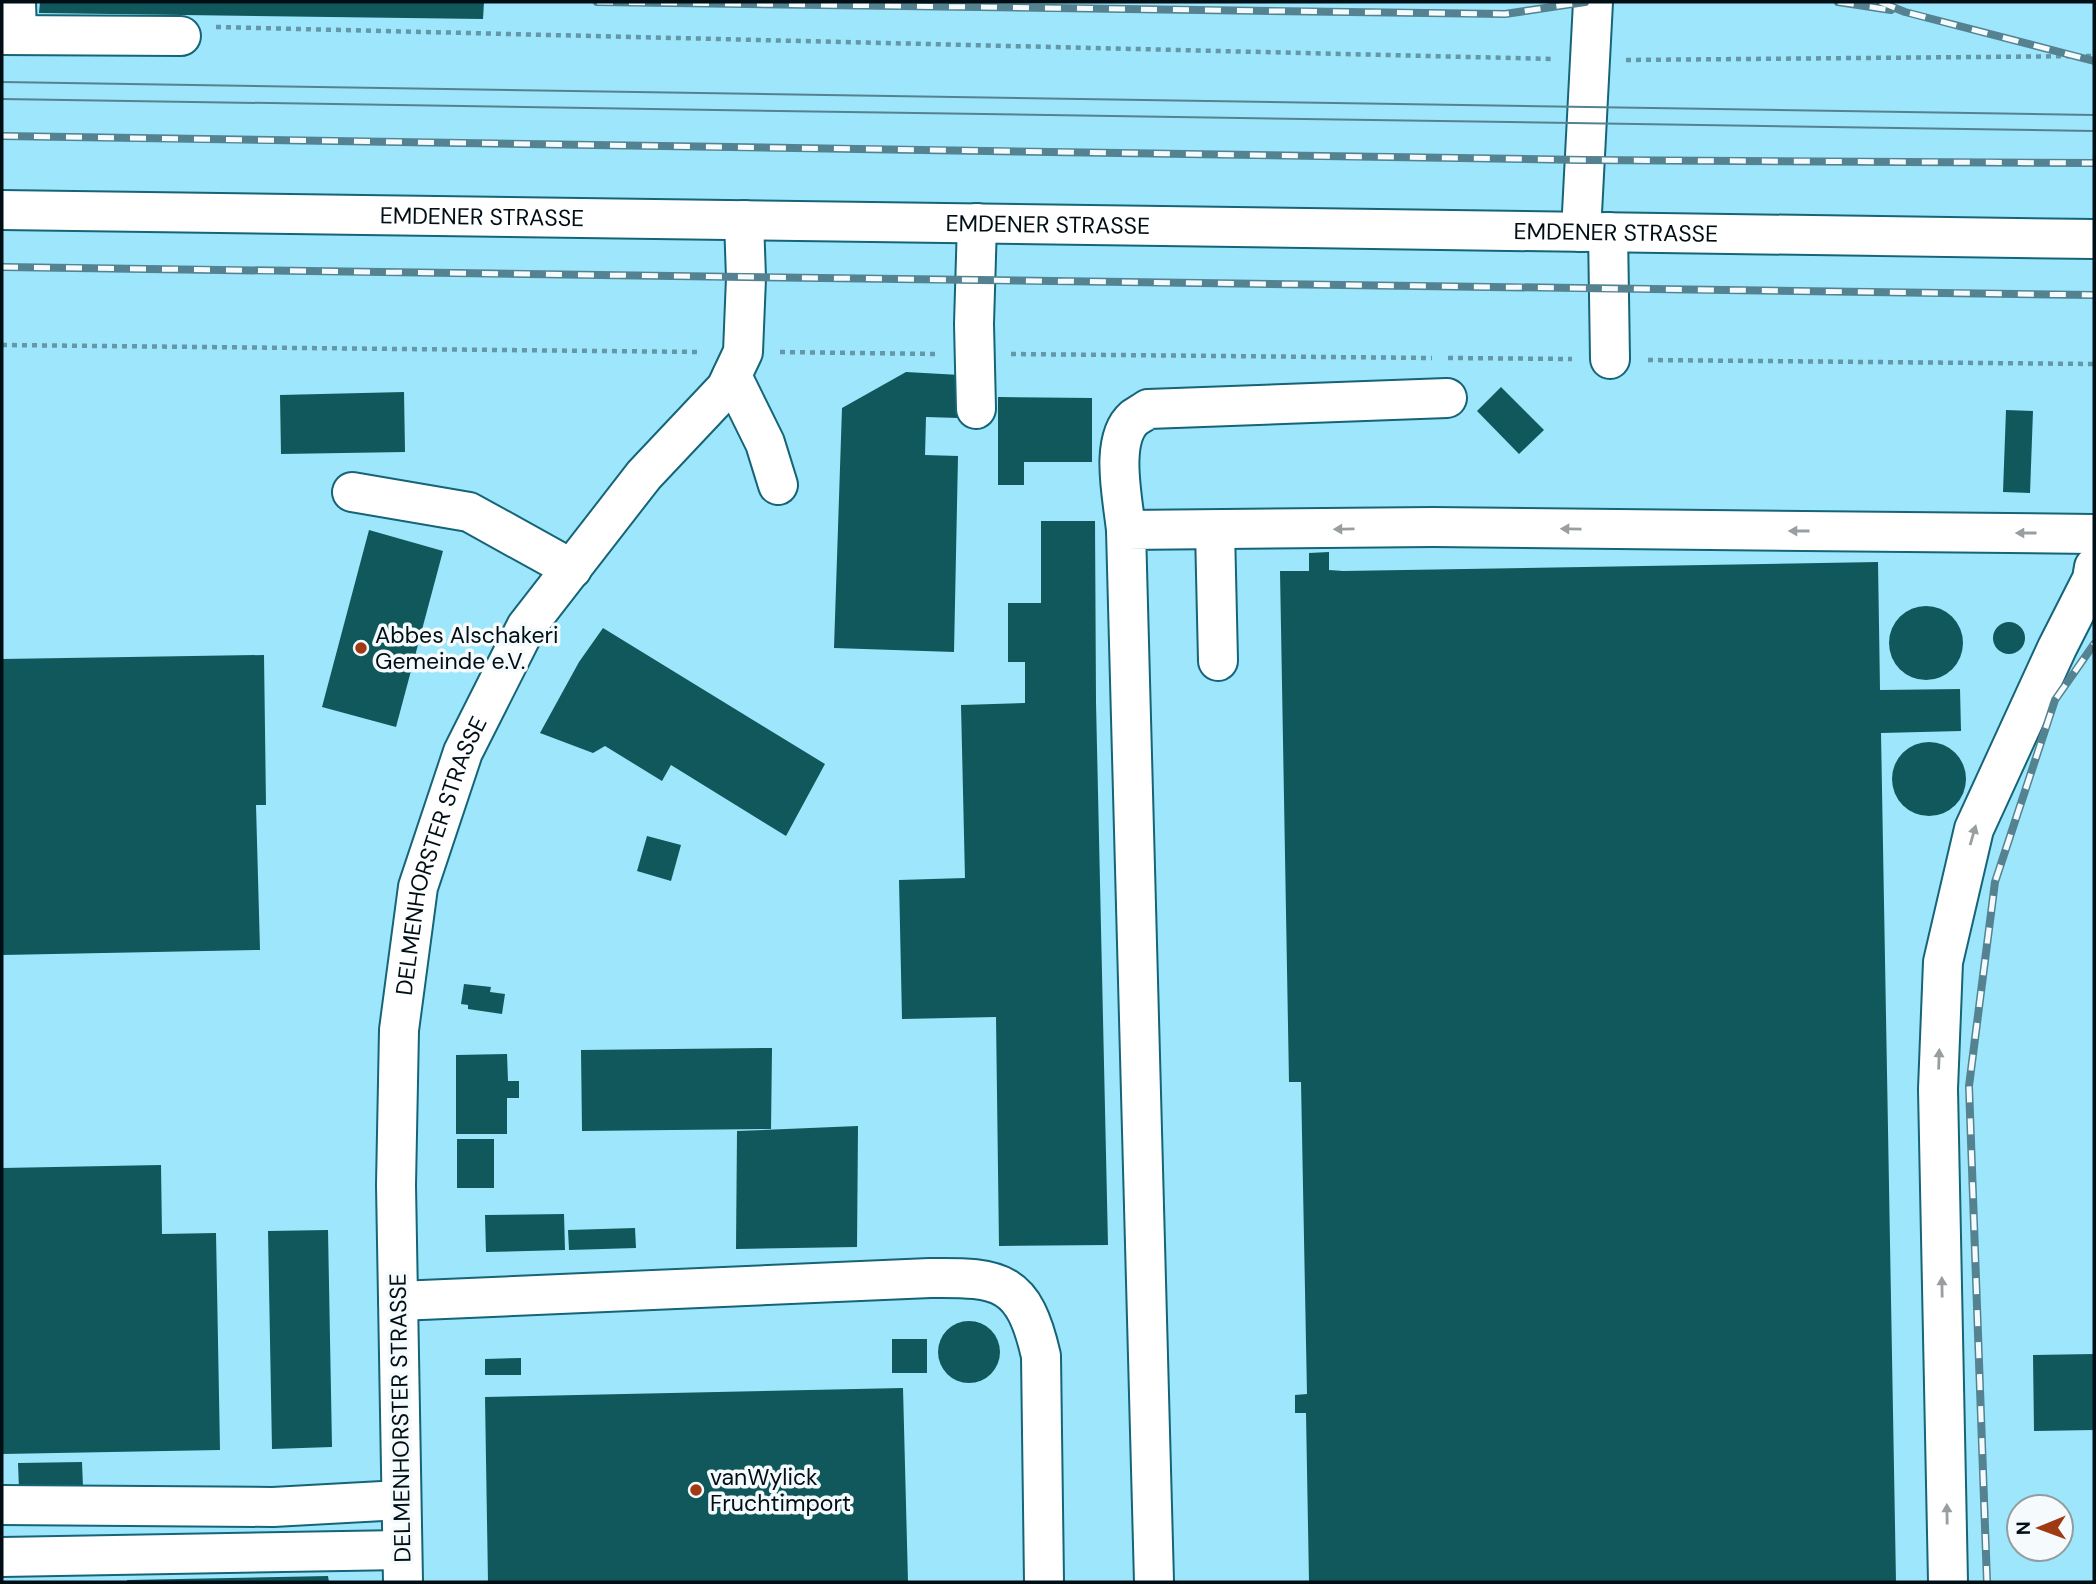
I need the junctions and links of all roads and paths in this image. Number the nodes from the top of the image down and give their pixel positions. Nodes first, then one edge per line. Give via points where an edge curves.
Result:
1 (1593, 2) edge
2 (12, 24) edge
3 (195, 31) joint
4 (2094, 55) edge
5 (1590, 60) junction
6 (2, 210) edge
7 (744, 220) junction
8 (976, 223) junction
9 (1595, 232) junction
10 (2094, 239) edge
11 (2, 345) edge
12 (975, 354) junction
13 (1610, 359) junction
14 (737, 364) junction
15 (2094, 364) edge
16 (1447, 398) dead end
17 (976, 409) dead end
18 (778, 485) dead end
19 (352, 492) dead end
20 (1126, 530) junction
21 (1215, 530) junction
22 (2094, 534) edge
23 (2094, 566) edge
24 (572, 569) junction
25 (1218, 661) dead end
26 (398, 1301) junction
27 (401, 1500) junction
28 (2, 1505) edge
29 (2, 1557) edge
30 (402, 1566) edge
31 (1044, 1582) edge
32 (1154, 1582) edge
33 (1948, 1582) edge

1 - 5 street
2 - 3 street
3 - 5 path
4 - 5 path
5 - 9 street
6 - 7 street, EMDENER STRASSE
7 - 8 street, EMDENER STRASSE
7 - 14 street via 746,278
8 - 9 street, EMDENER STRASSE
8 - 12 street
9 - 10 street, EMDENER STRASSE
9 - 13 street
11 - 14 path
12 - 13 path
12 - 14 path
12 - 17 street
13 - 15 path
14 - 18 street
14 - 24 street, DELMENHORSTER STRASSE via 726,388 644,475
16 - 20 street via 1148,410 1125,429 1119,448
19 - 24 street via 468,512
20 - 21 street
20 - 32 street
22 -> 21 street via 1433,527
21 - 25 street
33 -> 23 street via 1938,1089 1943,962 1974,829 2092,579
24 - 26 street, DELMENHORSTER STRASSE via 526,627 463,752 418,887 399,1030
26 - 27 street, DELMENHORSTER STRASSE
26 - 31 street via 930,1278 1006,1286 1022,1301 1034,1325 1041,1356
27 - 28 street via 273,1507
27 - 30 street, DELMENHORSTER STRASSE
29 - 30 street

